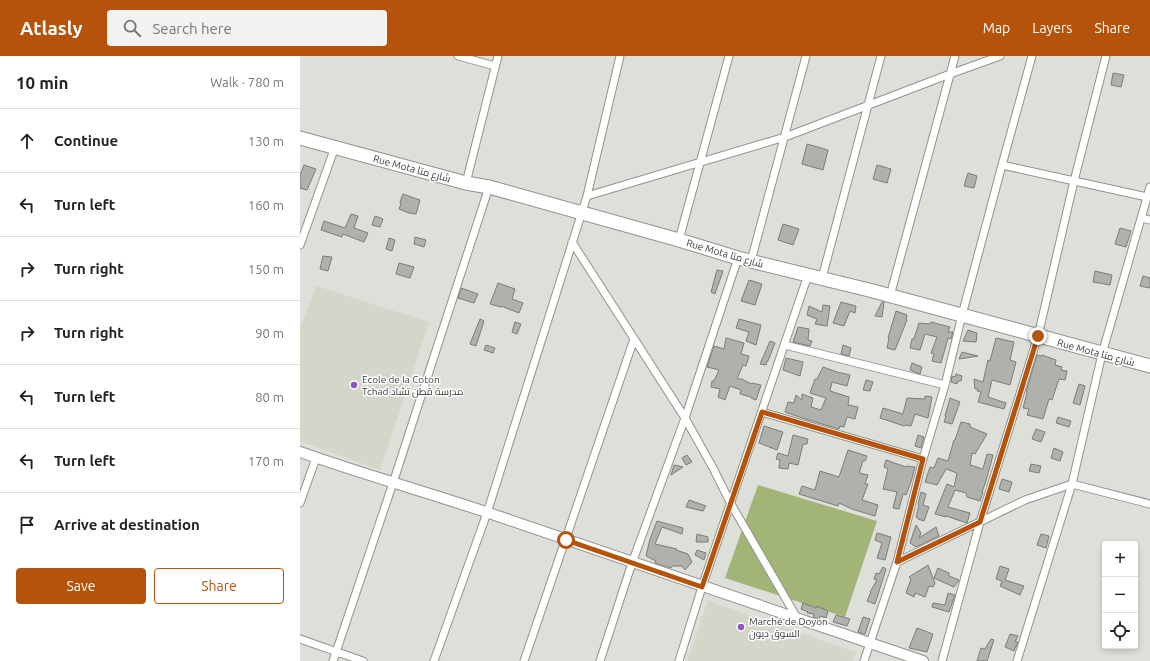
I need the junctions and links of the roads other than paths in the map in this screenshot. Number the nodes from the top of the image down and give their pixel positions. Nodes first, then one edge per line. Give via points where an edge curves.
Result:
1 (458, 56) edge
2 (498, 56) edge
3 (620, 56) edge
4 (729, 56) edge
5 (806, 56) edge
6 (881, 56) edge
7 (955, 56) edge
8 (1000, 56) edge
9 (1032, 56) edge
10 (1106, 56) edge
11 (495, 66) junction
12 (950, 74) junction
13 (868, 106) junction
14 (785, 137) junction
15 (300, 138) edge
16 (335, 147) junction
17 (701, 162) junction
18 (1002, 165) junction
19 (1074, 181) junction
20 (466, 183) junction
21 (489, 187) junction
22 (1150, 187) edge
23 (587, 196) junction
24 (1147, 198) junction
25 (580, 214) junction
26 (1142, 218) junction
27 (1150, 220) edge
28 (679, 240) junction
29 (572, 242) junction
30 (300, 245) edge
31 (745, 260) junction
32 (808, 275) junction
33 (822, 278) junction
34 (890, 296) junction
35 (962, 314) junction
36 (1038, 336) junction
37 (634, 339) junction
38 (785, 344) junction
39 (1102, 354) junction
40 (1150, 366) edge
41 (946, 385) junction
42 (762, 412) junction
43 (685, 418) junction
44 (300, 452) edge
45 (316, 458) junction
46 (923, 459) junction
47 (394, 484) junction
48 (1072, 484) junction
49 (300, 503) edge
50 (731, 504) junction
51 (1150, 504) edge
52 (487, 512) junction
53 (980, 522) junction
54 (566, 540) junction
55 (897, 562) junction
56 (632, 563) junction
57 (702, 587) junction
58 (797, 618) junction
59 (300, 639) edge
60 (870, 643) junction
61 (336, 652) junction
62 (332, 661) edge
63 (363, 661) edge
64 (434, 661) edge
65 (524, 661) edge
66 (600, 661) edge
67 (679, 661) edge
68 (864, 661) edge
69 (923, 661) edge
70 (942, 661) edge
71 (1017, 661) edge

1 - 11 street
2 - 11 street
3 - 23 street
4 - 17 street
5 - 14 street
6 - 13 street
7 - 12 street
8 - 12 street
9 - 18 street
10 - 19 street
11 - 20 street
12 - 13 street
12 - 34 street
13 - 14 street
13 - 33 street
14 - 17 street
14 - 31 street
15 - 16 highway, Rue Mota شارع متا
16 - 20 highway, Rue Mota شارع متا
16 - 30 street
17 - 23 street
17 - 28 street
18 - 19 street
18 - 35 street
19 - 24 street
19 - 36 street
20 - 21 highway, Rue Mota شارع متا
21 - 25 highway, Rue Mota شارع متا
21 - 47 street
22 - 24 street
23 - 25 street
24 - 26 street
25 - 28 highway, Rue Mota شارع متا
25 - 29 street
26 - 27 street
26 - 39 street
28 - 31 highway, Rue Mota شارع متا
29 - 37 street
29 - 52 street
31 - 32 highway, Rue Mota شارع متا
31 - 43 street
32 - 33 highway, Rue Mota شارع متا
32 - 38 street
33 - 34 highway, Rue Mota شارع متا
34 - 35 highway, Rue Mota شارع متا
35 - 36 highway, Rue Mota شارع متا
35 - 41 street
36 - 39 highway, Rue Mota شارع متا
36 - 53 street
37 - 43 street
37 - 54 street
38 - 41 street
38 - 42 street
39 - 40 highway, Rue Mota شارع متا
39 - 48 street
41 - 46 street
42 - 46 street
42 - 50 street
43 - 50 street
43 - 56 street
44 - 45 street
45 - 47 street
45 - 49 street
46 - 55 street
47 - 52 street
47 - 61 street
48 - 51 street
48 - 53 street via 1025,500
48 - 71 street
50 - 57 street
50 - 58 street
52 - 54 street
52 - 64 street
53 - 55 street
53 - 70 street
54 - 56 street
54 - 65 street
55 - 60 street
56 - 57 street
56 - 66 street
57 - 58 street
57 - 67 street
58 - 60 street
59 - 61 street
60 - 68 street
60 - 69 street
61 - 62 street
61 - 63 street

